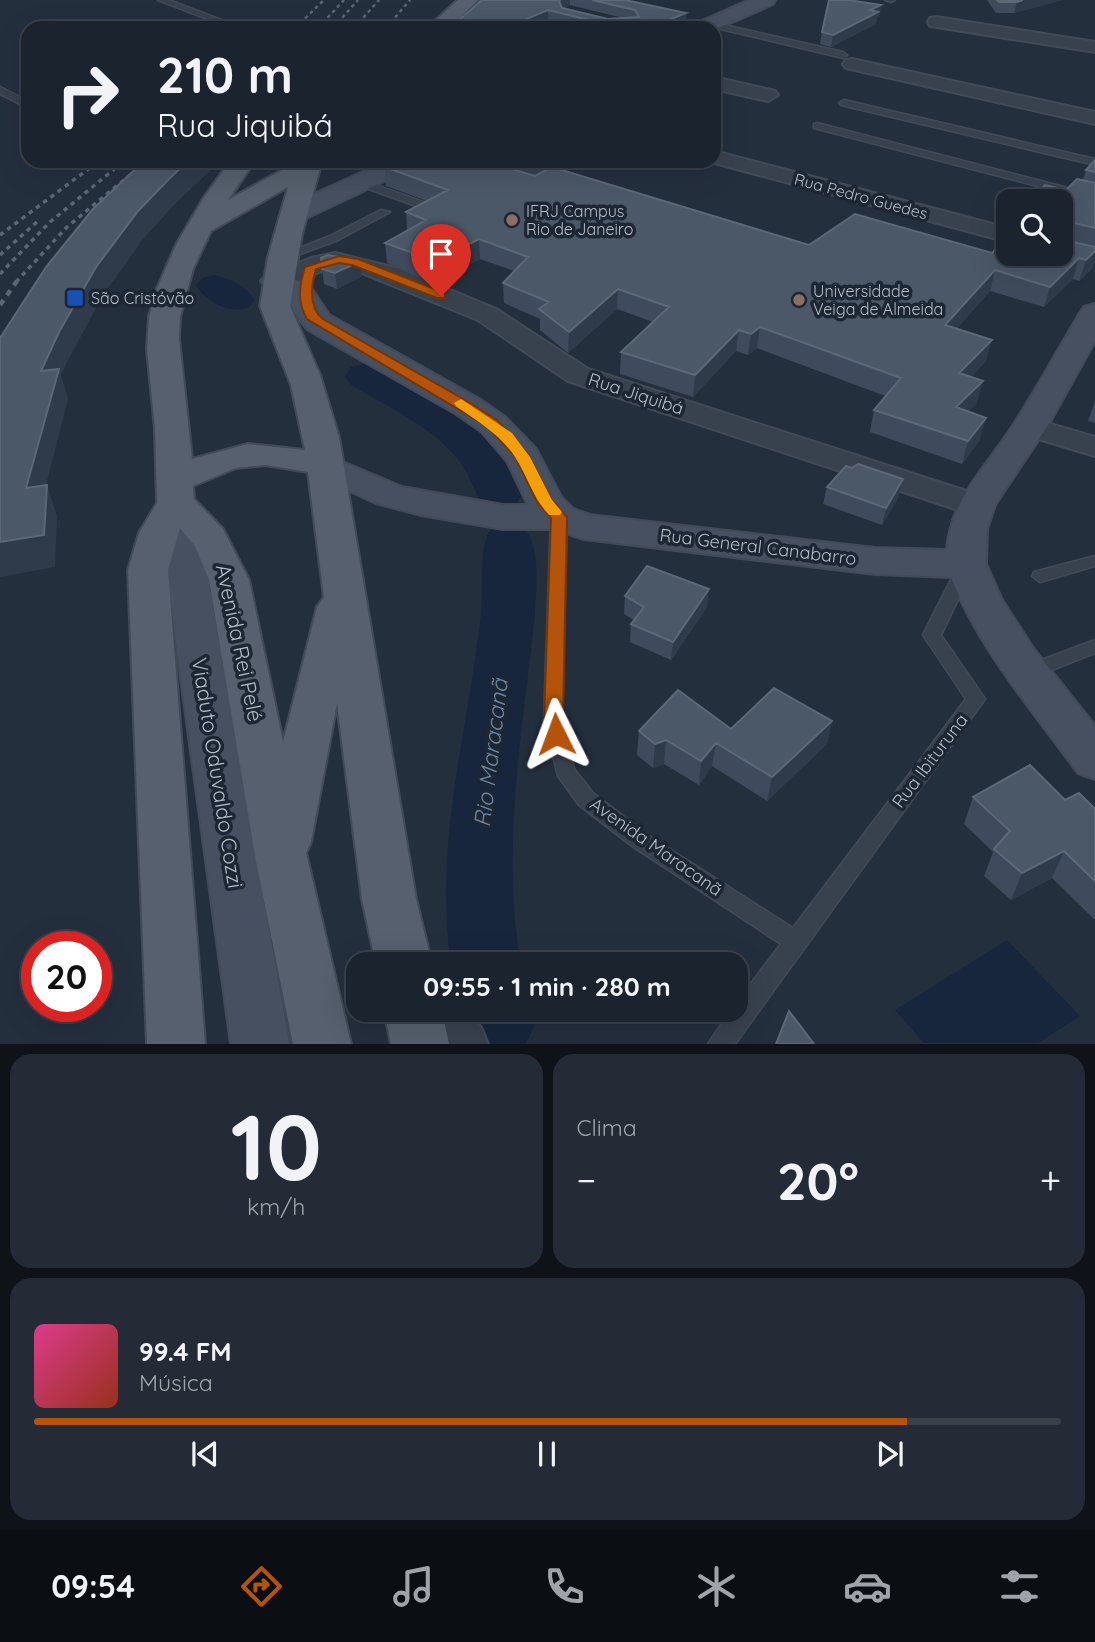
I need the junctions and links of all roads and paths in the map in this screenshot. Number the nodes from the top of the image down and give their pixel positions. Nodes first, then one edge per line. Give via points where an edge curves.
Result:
1 (162, 0) edge
2 (766, 0) edge
3 (459, 4) edge
4 (715, 4) dead end
5 (737, 13) junction
6 (219, 21) edge
7 (443, 21) edge
8 (718, 21) edge
9 (936, 22) dead end
10 (721, 29) edge
11 (1095, 47) edge
12 (848, 59) joint
13 (721, 85) edge
14 (0, 90) edge
15 (768, 95) dead end
16 (21, 101) edge
17 (844, 103) dead end
18 (1095, 118) edge
19 (817, 126) dead end
20 (721, 159) edge
21 (1095, 162) edge
22 (238, 168) edge
23 (301, 168) edge
24 (307, 168) edge
25 (391, 168) edge
26 (529, 168) edge
27 (359, 182) junction
28 (600, 191) edge
29 (1095, 198) edge
30 (436, 210) edge
31 (385, 212) dead end
32 (295, 213) junction
33 (200, 227) junction
34 (996, 232) edge
35 (290, 268) junction
36 (1095, 313) edge
37 (1030, 427) junction
38 (1095, 447) edge
39 (326, 466) junction
40 (175, 492) junction
41 (976, 505) junction
42 (559, 517) junction
43 (1095, 561) edge
44 (966, 564) junction
45 (1040, 576) dead end
46 (342, 590) junction
47 (1095, 646) edge
48 (1027, 672) junction
49 (1095, 760) edge
50 (282, 861) junction
51 (796, 941) junction
52 (401, 952) edge
53 (415, 1022) edge
54 (443, 1022) edge
55 (177, 1042) edge
56 (260, 1044) edge
57 (322, 1044) edge
58 (420, 1044) edge
59 (463, 1044) edge
60 (720, 1044) edge

1 - 6 lane
2 - 5 street
3 - 7 main road
4 - 5 street
5 - 8 street
9 - 11 street
10 - 12 lane
12 - 18 street
13 - 15 street
14 - 16 lane
17 - 21 lane
19 - 29 lane
20 - 34 street, Rua Pedro Guedes
22 - 33 main road
23 - 33 main road
24 - 32 main road
25 - 27 street
26 - 28 street
27 - 30 lane
27 - 32 street
31 - 35 lane
32 - 35 main road
33 - 40 main road via 176,277 163,338
35 - 39 main road via 275,309 310,391
35 - 41 street, Rua Jiquibá via 339,260 364,265 486,314 579,375
35 - 42 street via 318,322 467,407 507,436 545,502
36 - 37 street, Rua Ibituruna
37 - 38 street
37 - 41 street, Rua Ibituruna
39 - 40 main road via 286,455 256,454 216,462
39 - 42 street, Rua General Canabarro via 389,495 421,503 503,517
39 - 46 main road
40 - 50 main road, Avenida Rei Pelé via 218,549 229,580
40 - 55 main road via 149,570
40 - 56 street, Viaduto Oduvaldo Cozzi
41 - 44 street, Rua Ibituruna via 968,529
42 - 44 street, Rua General Canabarro via 584,527 847,558
42 - 51 lane, Avenida Maracanã via 553,719 565,771 586,799 639,840
43 - 45 lane
44 - 48 street via 982,603
44 - 51 lane, Rua Ibituruna via 932,635 976,699
46 - 50 main road
46 - 52 main road via 389,899
47 - 48 lane
48 - 49 street
50 - 57 main road, Avenida Rei Pelé
51 - 60 lane, Rua Ibituruna
53 - 58 main road
54 - 59 street

